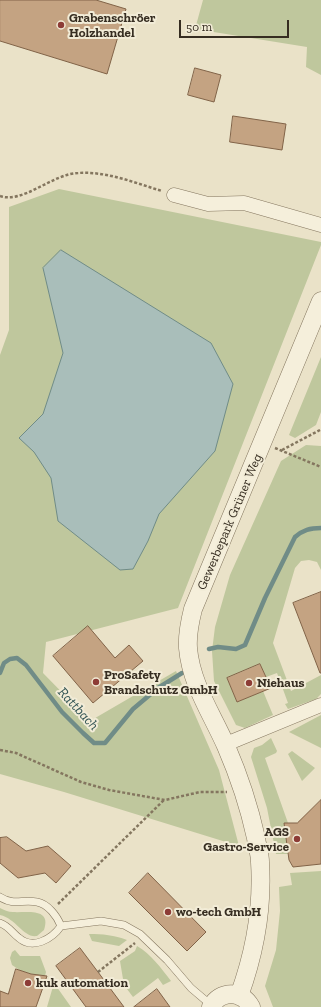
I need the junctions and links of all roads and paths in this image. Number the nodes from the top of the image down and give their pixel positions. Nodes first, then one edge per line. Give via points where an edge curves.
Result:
1 (174, 195) joint
2 (0, 196) edge
3 (321, 225) edge
4 (321, 302) edge
5 (320, 430) edge
6 (263, 443) junction
7 (282, 451) junction
8 (321, 468) edge
9 (321, 705) edge
10 (226, 744) junction
11 (0, 750) edge
12 (243, 788) junction
13 (165, 800) junction
14 (0, 897) edge
15 (51, 911) junction
16 (0, 923) edge
17 (61, 926) junction
18 (144, 937) junction
19 (98, 972) dead end
20 (245, 1001) edge
21 (211, 1006) edge

1 - 2 path via 103,174 77,173 56,179 16,198
1 - 3 street via 208,204 244,203
4 - 6 street, Gewerbepark Grüner Weg
5 - 7 path
6 - 7 path
6 - 10 street, Gewerbepark Grüner Weg via 193,609 189,626 188,647 191,666 199,690
7 - 8 path
9 - 10 street
10 - 12 street, Gewerbepark Grüner Weg
11 - 13 path via 16,753 81,782
12 - 13 path via 231,792 200,792
12 - 20 street, Gewerbepark Grüner Weg via 260,861 261,908
13 - 15 path
14 - 15 lane via 12,903 38,902
15 - 17 lane
16 - 17 lane via 8,926 17,938 30,944 46,940
17 - 18 lane via 101,921 124,926
18 - 19 path
18 - 21 lane
20 - 21 street via 232,994 225,995

